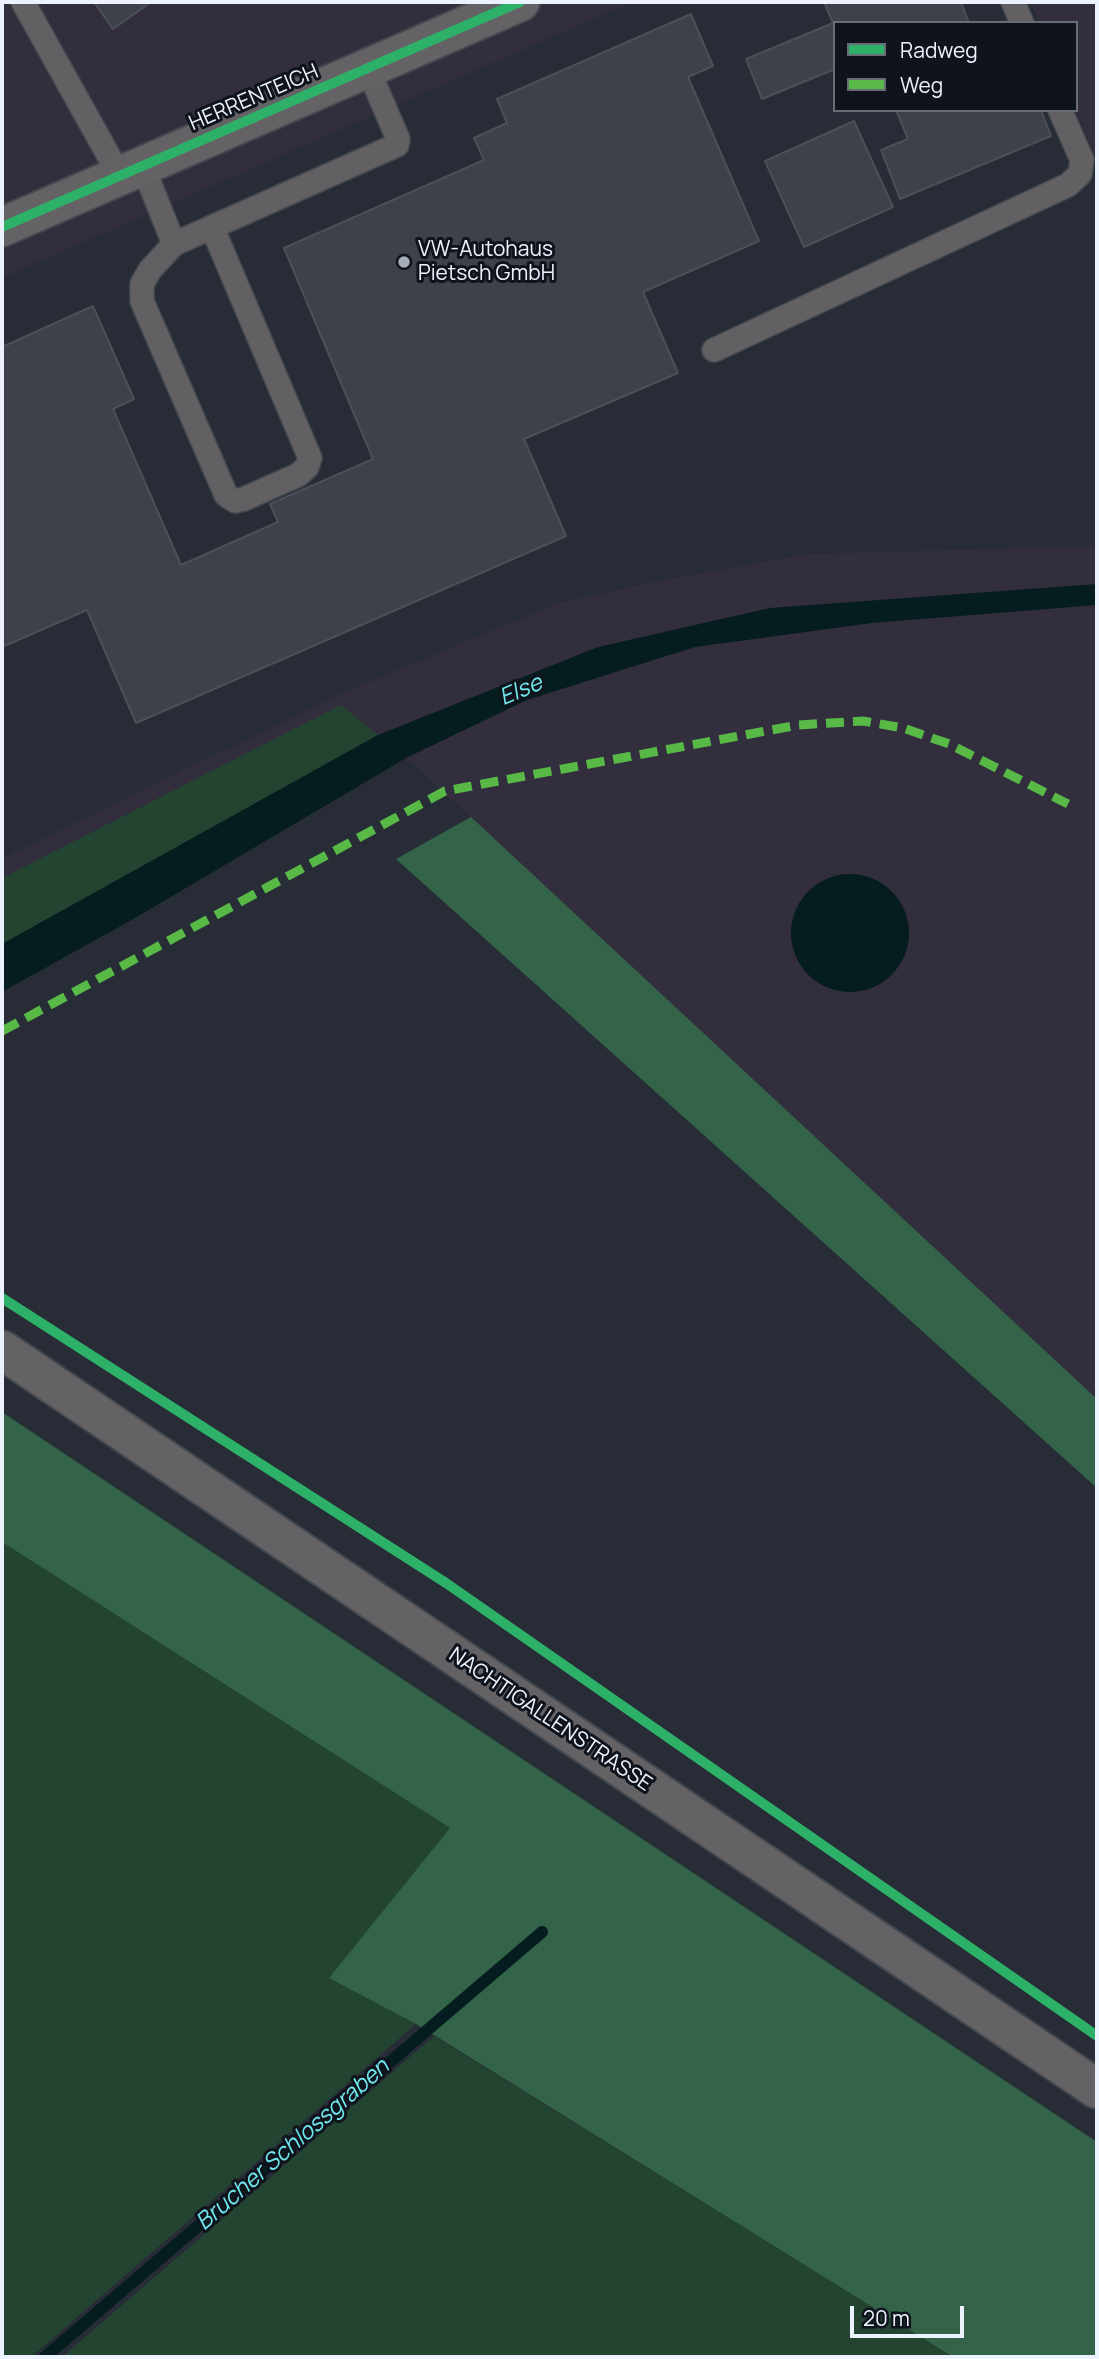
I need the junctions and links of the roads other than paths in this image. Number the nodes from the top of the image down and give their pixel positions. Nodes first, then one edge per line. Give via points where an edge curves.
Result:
1 (23, 2) edge
2 (520, 2) edge
3 (1013, 2) edge
4 (1021, 21) edge
5 (368, 69) junction
6 (1061, 112) edge
7 (131, 171) junction
8 (2, 227) edge
9 (212, 227) junction
10 (174, 244) junction
11 (715, 350) dead end
12 (2, 1350) edge
13 (1097, 2089) edge

1 - 7 lane
2 - 5 main road, HERRENTEICH
3 - 4 lane
5 - 7 main road, HERRENTEICH
5 - 9 lane via 397,145
6 - 11 lane via 1082,160 1080,174 1068,186
7 - 8 main road, HERRENTEICH
7 - 10 lane
9 - 10 lane
9 - 10 lane via 310,458 298,475 244,499 234,501 226,495 142,301 142,284
12 - 13 main road, NACHTIGALLENSTRASSE

